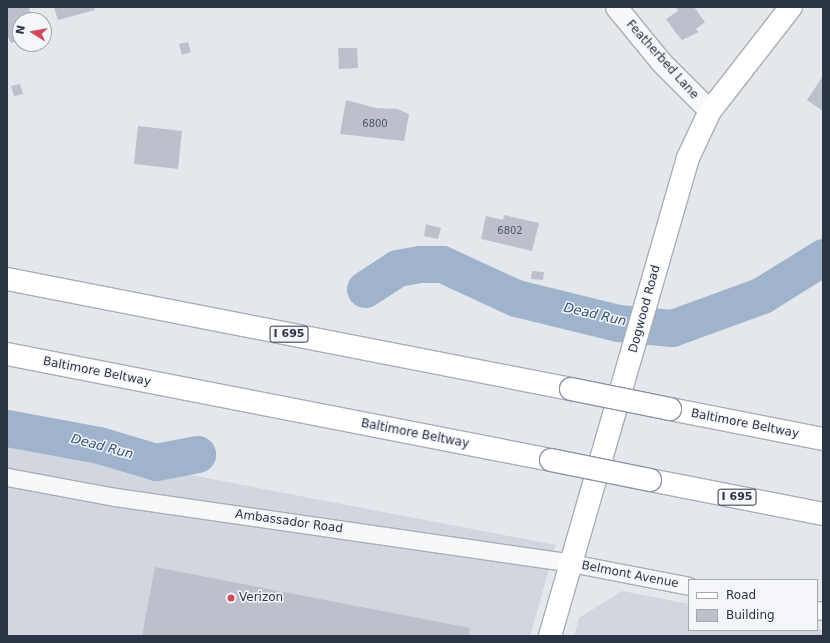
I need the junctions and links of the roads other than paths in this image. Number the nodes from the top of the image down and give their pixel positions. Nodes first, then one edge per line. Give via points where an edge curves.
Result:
1 (616, 7) edge
2 (791, 7) edge
3 (710, 111) junction
4 (7, 279) edge
5 (7, 354) edge
6 (823, 439) edge
7 (7, 477) edge
8 (823, 514) edge
9 (571, 563) junction
10 (688, 586) edge
11 (550, 636) edge

1 - 3 street, Featherbed Lane via 662,62
2 - 3 main road, Dogwood Road
3 - 9 main road, Dogwood Road via 687,160
4 - 6 main road, Baltimore Beltway / I 695, bridge
5 - 8 main road, Baltimore Beltway / I 695, bridge
7 - 9 street, Ambassador Road via 115,497
9 - 10 street, Belmont Avenue
9 - 11 main road, Dogwood Road

